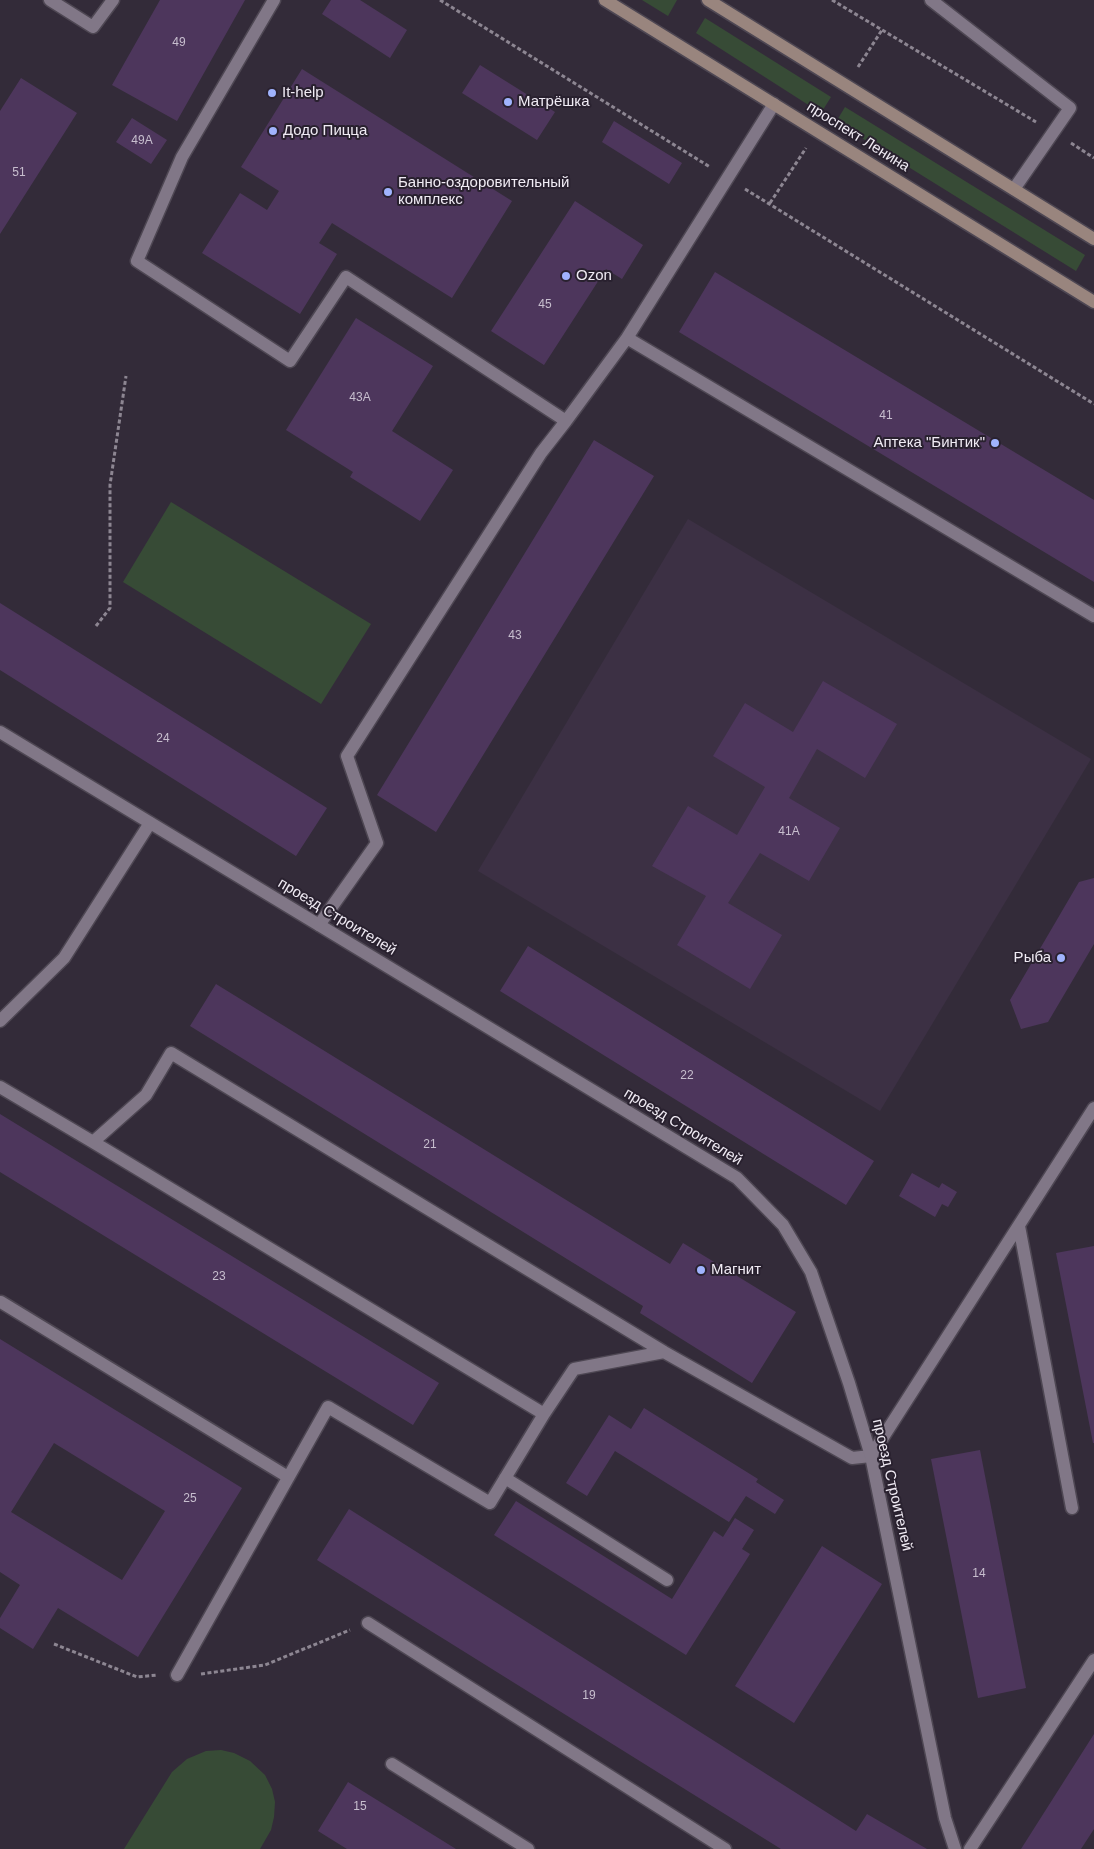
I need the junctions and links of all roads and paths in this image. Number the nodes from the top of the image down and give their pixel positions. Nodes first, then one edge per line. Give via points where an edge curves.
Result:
1 (50, 0) edge
2 (113, 0) edge
3 (274, 0) edge
4 (440, 0) edge
5 (605, 0) edge
6 (708, 0) edge
7 (832, 0) edge
8 (931, 0) edge
9 (882, 30) junction
10 (854, 73) dead end
11 (774, 104) junction
12 (1054, 133) junction
13 (1094, 158) edge
14 (728, 178) junction
15 (1014, 189) junction
16 (1094, 239) edge
17 (1094, 302) edge
18 (627, 338) junction
19 (126, 376) dead end
20 (1094, 404) edge
21 (566, 421) junction
22 (1094, 616) edge
23 (96, 626) dead end
24 (0, 732) edge
25 (150, 823) junction
26 (319, 925) junction
27 (0, 1021) edge
28 (0, 1087) edge
29 (1094, 1108) edge
30 (93, 1142) junction
31 (1019, 1226) junction
32 (0, 1302) edge
33 (664, 1352) junction
34 (544, 1414) junction
35 (871, 1456) junction
36 (288, 1477) junction
37 (505, 1478) junction
38 (1072, 1508) dead end
39 (667, 1580) dead end
40 (368, 1623) dead end
41 (1094, 1660) edge
42 (177, 1675) dead end
43 (392, 1764) dead end
44 (528, 1849) edge
45 (726, 1849) edge
46 (955, 1849) edge
47 (970, 1849) edge

1 - 2 street via 93,27
3 - 21 street via 182,157 137,261 290,361 346,277
4 - 14 path
5 - 11 main road, проспект Ленина
6 - 15 main road
7 - 9 path
8 - 12 street via 1070,108
9 - 10 path
9 - 12 path
11 - 14 street
11 - 17 main road, проспект Ленина
12 - 13 path
12 - 15 street
14 - 18 street
14 - 20 path
15 - 16 main road
18 - 21 street
18 - 22 street
19 - 23 path via 110,485 110,608
21 - 26 street via 541,453 347,756 376,843
24 - 25 street, проезд Строителей
25 - 26 street, проезд Строителей
25 - 27 street via 64,958
26 - 35 street, проезд Строителей via 737,1178 783,1225 811,1272
28 - 30 street
29 - 31 street
30 - 33 street via 146,1095 171,1053
30 - 34 street
31 - 35 street
31 - 38 street
32 - 36 street
33 - 34 street via 574,1369
33 - 35 street via 852,1458
34 - 37 street
35 - 46 street, проезд Строителей via 945,1818
36 - 37 street via 328,1407 490,1503
36 - 42 street
37 - 39 street
40 - 45 street
41 - 47 street
43 - 44 street

